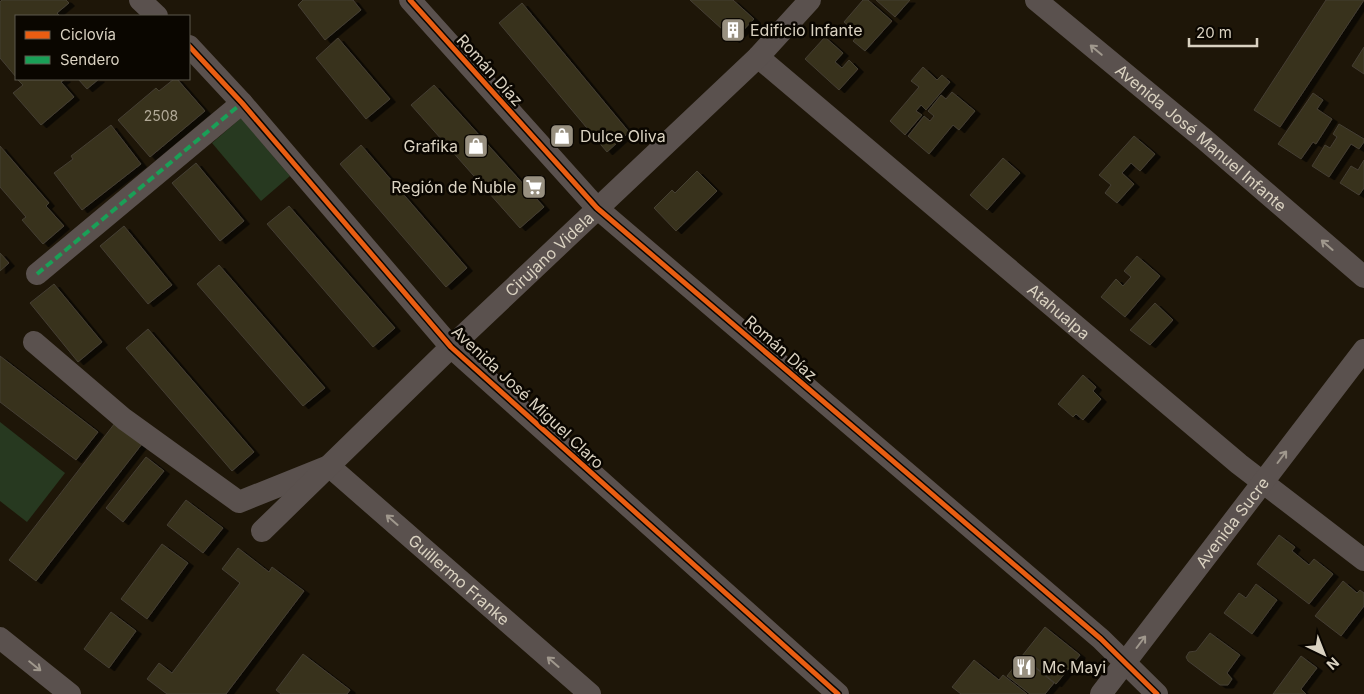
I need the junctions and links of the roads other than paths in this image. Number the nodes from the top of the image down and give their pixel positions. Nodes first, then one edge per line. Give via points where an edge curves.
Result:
1 (140, 0) edge
2 (410, 0) edge
3 (810, 0) edge
4 (1036, 0) edge
5 (156, 15) edge
6 (190, 47) edge
7 (758, 57) junction
8 (242, 103) junction
9 (598, 208) junction
10 (37, 274) dead end
11 (1364, 277) edge
12 (34, 342) dead end
13 (451, 347) junction
14 (1364, 350) edge
15 (329, 466) junction
16 (1263, 483) junction
17 (262, 531) dead end
18 (1364, 560) edge
19 (0, 638) edge
20 (1125, 663) junction
21 (70, 694) edge
22 (590, 694) edge
23 (838, 694) edge
24 (1101, 694) edge
25 (1156, 694) edge

1 - 5 street
2 - 9 street, Román Díaz
3 - 7 street, Cirujano Videla
11 -> 4 street, Avenida José Manuel Infante
6 - 8 street, Avenida José Miguel Claro
7 - 9 street, Cirujano Videla
7 - 16 street, Atahualpa
8 - 10 street
8 - 13 street, Avenida José Miguel Claro
9 - 13 street, Cirujano Videla
9 - 20 street, Román Díaz
12 - 15 street, Cirujano Videla via 124,419 239,502
13 - 15 street, Cirujano Videla
13 - 23 street, Avenida José Miguel Claro
16 -> 14 street, Avenida Sucre
15 - 17 street, Cirujano Videla
22 -> 15 street, Guillermo Franke
16 - 18 street, Atahualpa
20 -> 16 street, Avenida Sucre
19 -> 21 street
20 - 24 street, Avenida Sucre
20 - 25 street, Román Díaz

